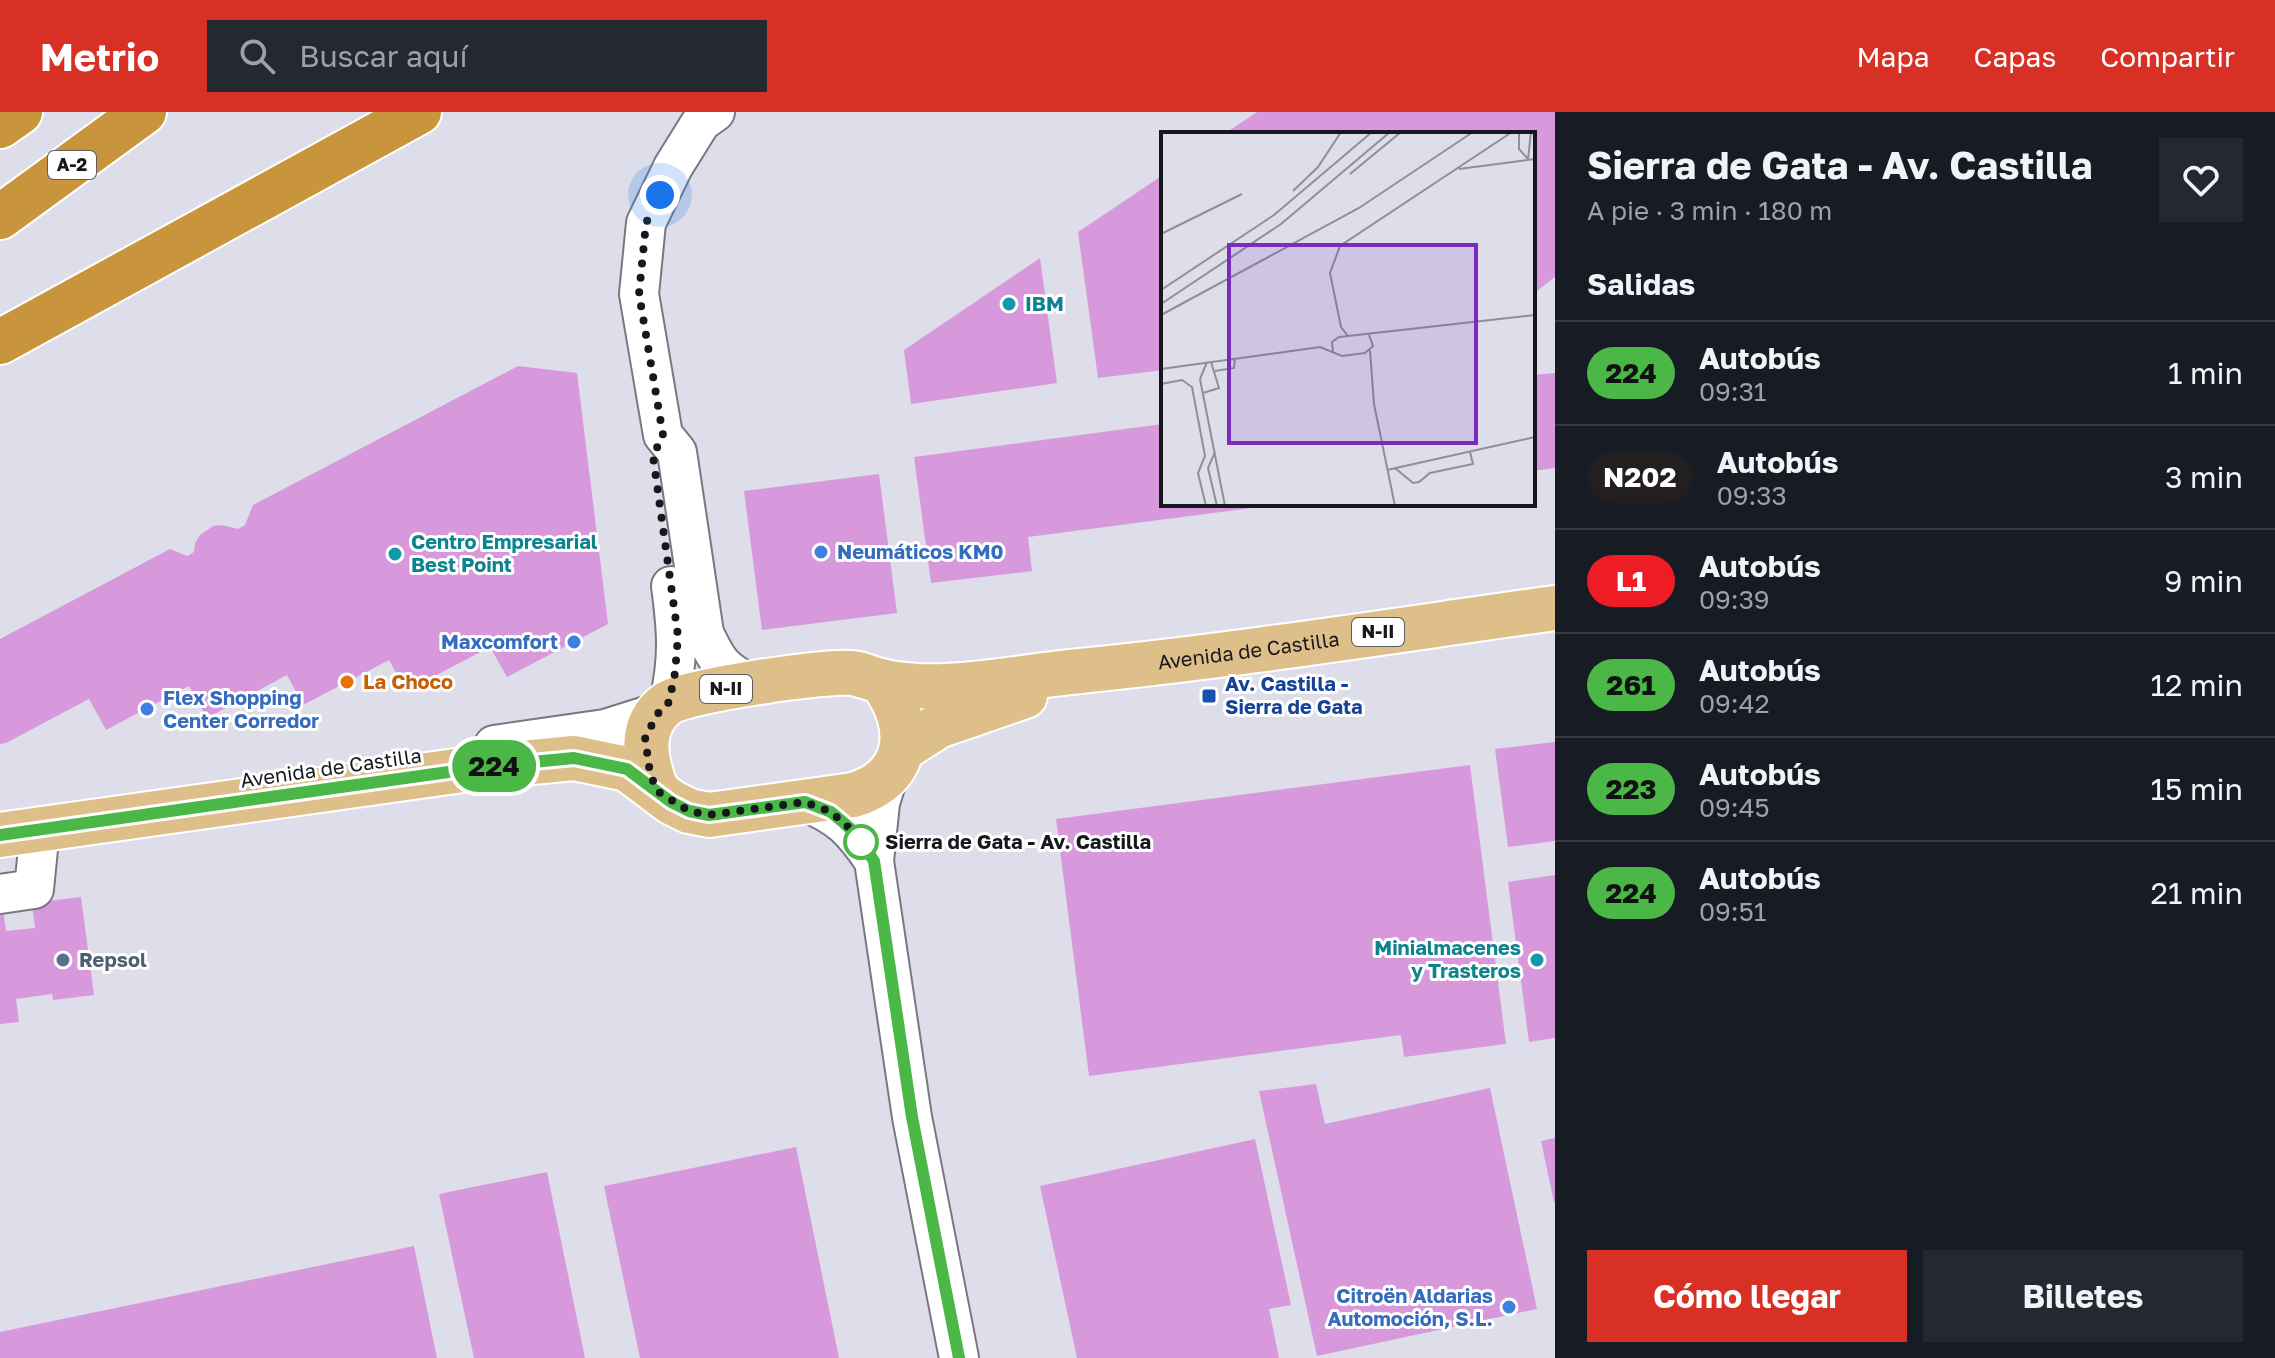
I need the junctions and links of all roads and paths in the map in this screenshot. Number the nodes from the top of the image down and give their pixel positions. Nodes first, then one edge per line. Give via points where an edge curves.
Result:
1 (6, 112) edge
2 (20, 112) edge
3 (144, 112) edge
4 (419, 112) edge
5 (715, 112) edge
6 (0, 117) edge
7 (0, 126) edge
8 (0, 217) edge
9 (0, 342) edge
10 (663, 435) junction
11 (1555, 608) edge
12 (1132, 666) junction
13 (881, 681) junction
14 (751, 684) junction
15 (664, 707) junction
16 (897, 760) junction
17 (657, 791) junction
18 (805, 802) junction
19 (0, 814) edge
20 (20, 832) edge
21 (874, 861) junction
22 (0, 894) edge
23 (959, 1358) edge

1 - 6 highway
2 - 7 highway
3 - 8 highway, A-2
4 - 9 highway
5 - 10 street via 701,122 673,167 646,223 639,294
10 - 14 street via 677,452 704,633 716,660
10 - 15 street via 653,456 678,636 675,673
11 - 12 main road, Avenida de Castilla / N-II
12 - 13 main road, Avenida de Castilla / N-II via 972,684
12 - 16 main road, Avenida de Castilla / N-II via 938,726
13 - 14 main road, N-II via 828,672
13 - 16 main road via 902,724
14 - 15 main road, N-II
15 - 17 main road via 645,737
15 - 19 street, Avenida de Castilla / N-II via 572,735
16 - 18 main road, N-II via 870,790
16 - 21 street via 880,803
17 - 18 main road, N-II via 689,811 709,815
17 - 20 main road, Avenida de Castilla / N-II via 627,769 574,758
18 - 21 street via 844,823
20 - 22 street via 34,889
21 - 23 street via 912,1117

